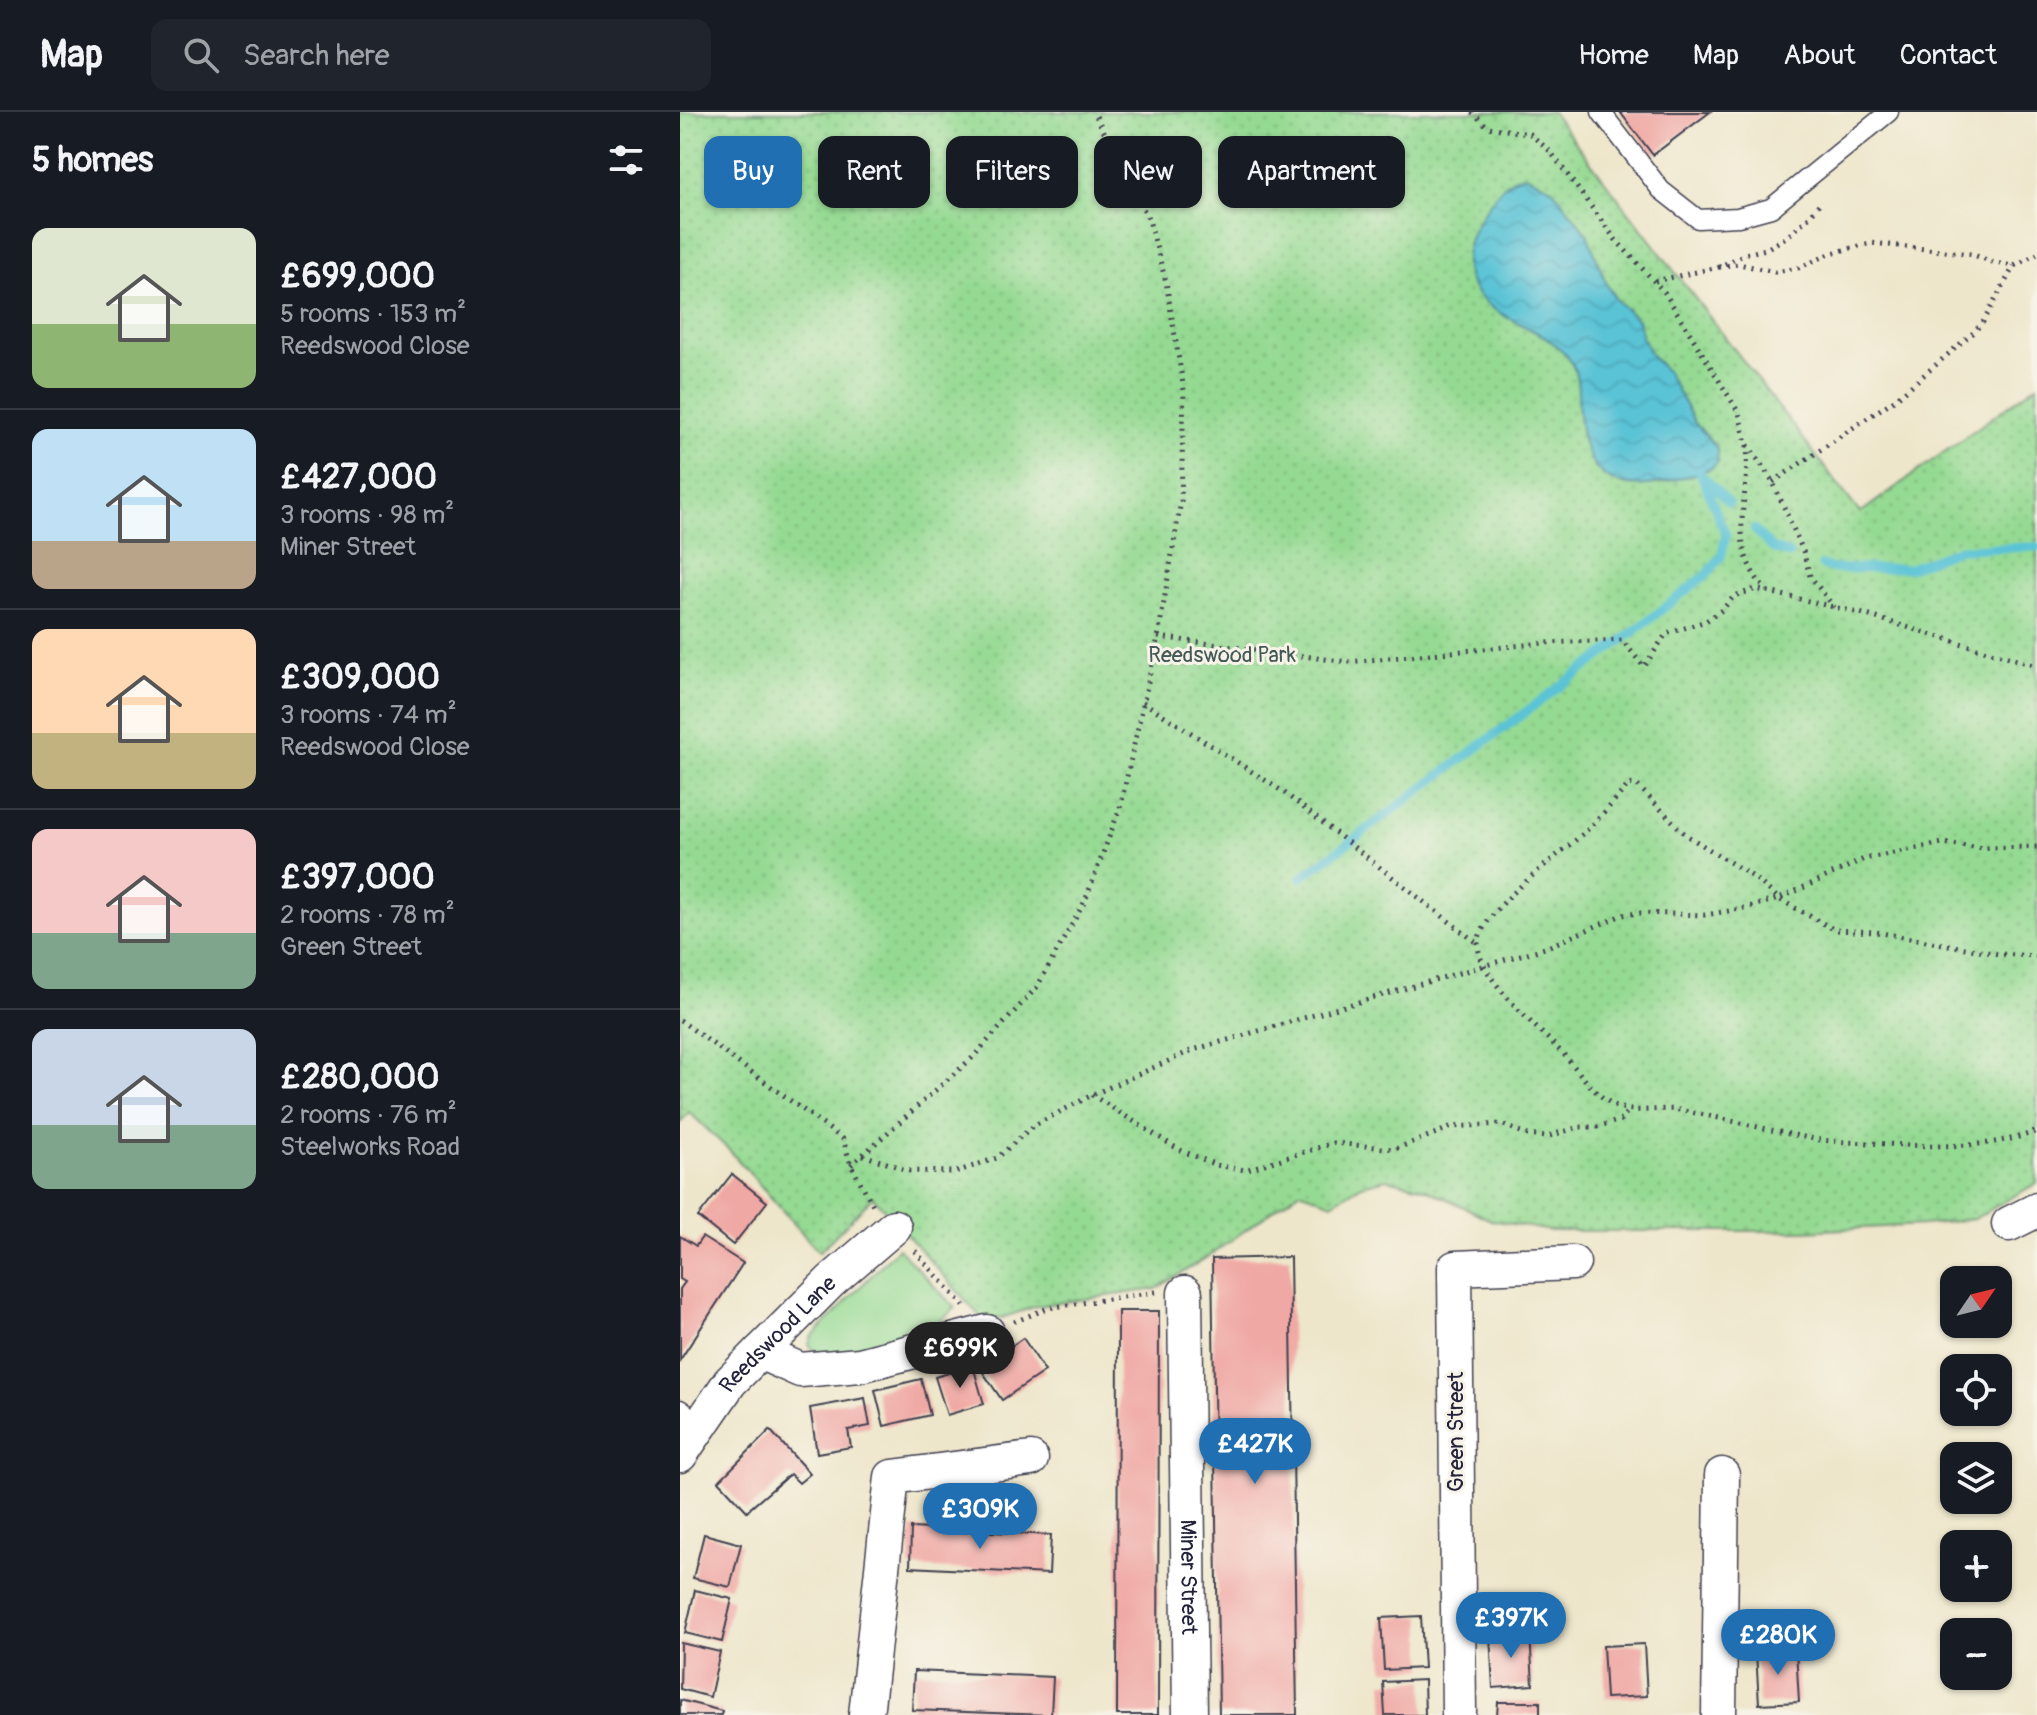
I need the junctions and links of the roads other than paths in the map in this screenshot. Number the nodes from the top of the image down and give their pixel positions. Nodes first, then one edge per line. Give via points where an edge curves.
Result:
1 (1601, 112) edge
2 (1889, 112) edge
3 (894, 1227) road end
4 (1573, 1263) dead end
5 (1185, 1293) road end
6 (987, 1332) road end
7 (760, 1352) junction
8 (691, 1417) edge
9 (680, 1455) edge
10 (1031, 1459) dead end
11 (1722, 1475) dead end
12 (866, 1715) edge
13 (1190, 1715) edge
14 (1459, 1715) edge
15 (1719, 1715) edge

1 - 2 lane via 1661,190 1698,219 1771,208
3 - 7 street, Reedswood Lane
4 - 14 street, Green Street via 1455,1268
5 - 13 street, Miner Street
6 - 7 street via 860,1365 800,1370
7 - 8 street, Reedswood Lane
8 - 9 street, Reedswood Lane
10 - 12 street via 892,1477
11 - 15 street

